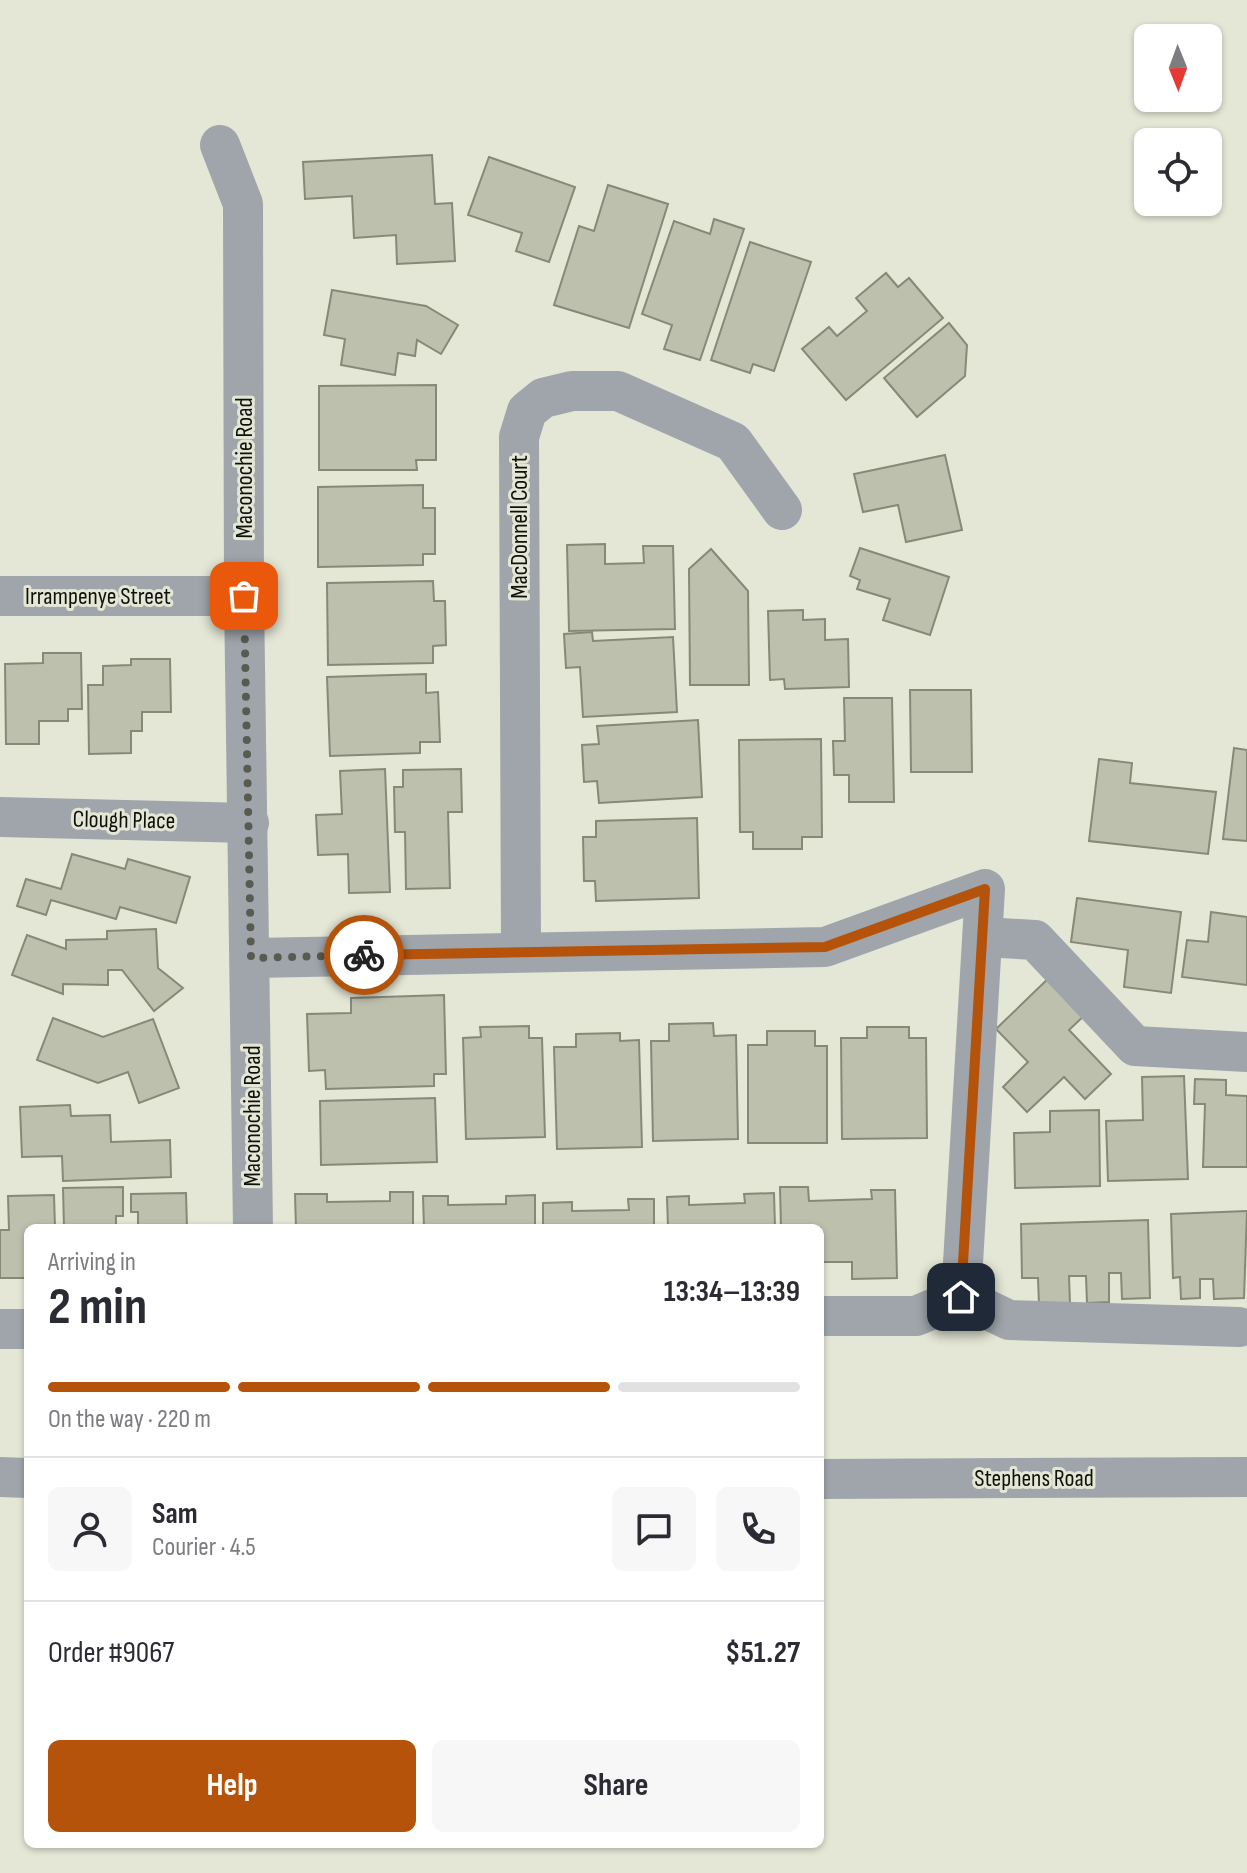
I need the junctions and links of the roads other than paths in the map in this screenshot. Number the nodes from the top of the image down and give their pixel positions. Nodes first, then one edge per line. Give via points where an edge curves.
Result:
1 (220, 145) dead end
2 (782, 510) dead end
3 (0, 596) edge
4 (244, 596) junction
5 (0, 817) edge
6 (249, 823) junction
7 (983, 937) junction
8 (521, 951) junction
9 (251, 958) junction
10 (1247, 1052) edge
11 (253, 1224) edge
12 (961, 1297) junction
13 (824, 1316) edge
14 (1239, 1327) dead end
15 (0, 1329) edge
16 (24, 1329) edge
17 (0, 1477) edge
18 (1247, 1477) edge
19 (24, 1478) edge
20 (824, 1479) edge

1 - 4 street, Maconochie Road via 243,204
2 - 8 street, MacDonnell Court via 733,442 618,391 572,391 543,398 527,411 519,437
3 - 4 street, Irrampenye Street
4 - 6 street, Maconochie Road
5 - 6 street, Clough Place
6 - 9 street, Maconochie Road
7 - 8 street via 985,889 825,947
7 - 10 street via 1035,940 1135,1046
7 - 12 street
8 - 9 street
9 - 11 street, Maconochie Road
12 - 13 street via 916,1316
12 - 14 street via 1009,1320
15 - 16 street
17 - 19 street
18 - 20 street, Stephens Road

